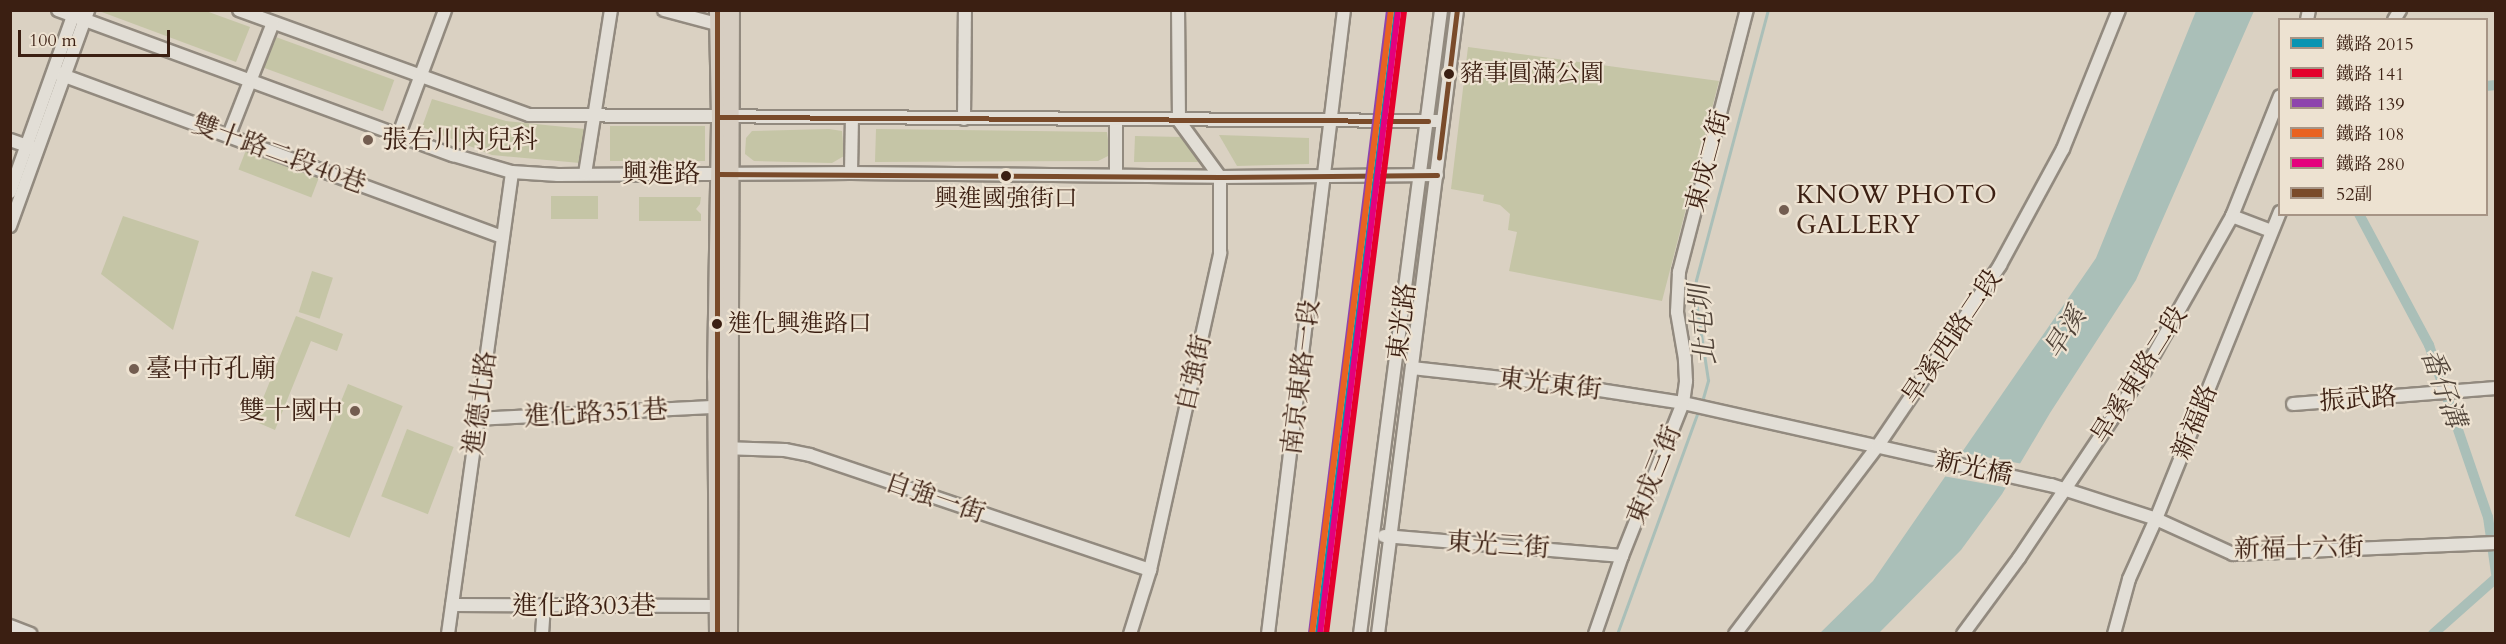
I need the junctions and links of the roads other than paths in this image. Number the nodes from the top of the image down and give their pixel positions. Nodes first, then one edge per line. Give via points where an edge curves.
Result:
1 (58, 10) edge
2 (239, 10) edge
3 (445, 10) edge
4 (611, 10) edge
5 (664, 10) edge
6 (730, 10) edge
7 (965, 10) edge
8 (1178, 10) edge
9 (1344, 10) edge
10 (1441, 10) edge
11 (1457, 10) edge
12 (1748, 10) edge
13 (2119, 10) edge
14 (80, 14) edge
15 (717, 17) edge
16 (273, 24) junction
17 (59, 74) junction
18 (420, 77) junction
19 (251, 80) junction
20 (2278, 101) edge
21 (595, 115) junction
22 (725, 117) junction
23 (852, 118) junction
24 (964, 119) junction
25 (1116, 120) junction
26 (1331, 120) junction
27 (1179, 121) junction
28 (1428, 121) junction
29 (1443, 121) junction
30 (399, 134) junction
31 (229, 135) junction
32 (10, 141) edge
33 (31, 148) junction
34 (512, 172) junction
35 (851, 173) junction
36 (585, 174) junction
37 (724, 174) junction
38 (1421, 174) junction
39 (1116, 175) junction
40 (1437, 175) junction
41 (1220, 177) junction
42 (1324, 177) junction
43 (10, 192) edge
44 (2232, 216) junction
45 (2278, 216) edge
46 (10, 226) edge
47 (2271, 231) junction
48 (503, 237) junction
49 (1677, 312) joint
50 (1412, 369) junction
51 (2496, 388) edge
52 (1685, 403) junction
53 (2293, 404) dead end
54 (716, 407) junction
55 (1710, 409) joint
56 (476, 419) junction
57 (1877, 447) junction
58 (722, 448) junction
59 (2064, 489) junction
60 (2156, 519) junction
61 (1374, 534) junction
62 (1389, 537) junction
63 (2496, 543) edge
64 (1622, 556) junction
65 (1150, 570) junction
66 (452, 605) junction
67 (544, 606) junction
68 (717, 606) junction
69 (10, 626) edge
70 (31, 633) edge
71 (448, 633) edge
72 (542, 633) edge
73 (717, 633) edge
74 (729, 633) edge
75 (1130, 633) edge
76 (1268, 633) edge
77 (1360, 633) edge
78 (1378, 633) edge
79 (1595, 633) edge
80 (1735, 633) edge
81 (1963, 633) edge
82 (2114, 633) edge

1 - 14 street, 興進路
2 - 16 street
3 - 18 street
4 - 21 street
5 - 15 street
6 - 22 main road
7 - 24 street
8 - 27 street
9 - 26 street, 南京東路一段
10 - 28 street, 東光路
11 - 29 street, 東光路
12 - 49 street, 東成二街 via 1678,272
13 - 57 street, 旱溪西路二段 via 2063,149 2000,265
14 - 17 street
14 - 19 street, 興進路
15 - 22 main road
16 - 18 street
16 - 19 street
17 - 31 street, 雙十路二段40巷
17 - 33 street
18 - 21 street via 529,115
18 - 30 street
19 - 30 street, 興進路
19 - 31 street
20 - 44 street, 旱溪東路二段
21 - 22 street
21 - 36 street
22 - 23 street
22 - 37 main road
23 - 24 street
23 - 35 street
24 - 25 street
25 - 27 street
25 - 39 street
26 - 27 street
26 - 28 street
26 - 42 street, 南京東路一段
27 - 41 street
28 - 29 street
28 - 38 street, 東光路
29 - 40 street, 東光路
30 - 34 street, 興進路
31 - 48 street, 雙十路二段40巷
32 - 33 street
33 - 43 street
33 - 46 street
34 - 36 street, 興進路
34 - 48 street, 進德北路
35 - 37 street, 興進路
35 - 39 street, 興進路
36 - 37 street, 興進路
37 - 54 main road
37 - 58 main road
38 - 40 street, 興進路
38 - 42 street, 興進路
38 - 61 street, 東光路
39 - 41 street, 興進路
40 - 50 street, 東光路
41 - 42 street, 興進路
41 - 65 street, 自強街 via 1220,253
42 - 76 street, 南京東路一段
44 - 47 street
44 - 59 street, 旱溪東路二段 via 2145,370
45 - 47 street, 新福路
47 - 60 street, 新福路
48 - 56 street, 進德北路
49 - 52 street, 東成三街 via 1686,359
50 - 52 street, 東光東街 via 1567,385
50 - 62 street, 東光路
51 - 53 street, 振武路
52 - 55 street, 東光東街
52 - 64 street, 東成三街
54 - 56 street, 進化路351巷
54 - 58 main road
55 - 57 street, 新光橋
56 - 66 street, 進德北路
57 - 59 street, 新光橋
57 - 80 street, 旱溪西路二段
58 - 65 street, 自強一街 via 785,450 810,455
58 - 68 main road
58 - 74 main road
59 - 60 street, 新福十六街
59 - 81 street, 旱溪東路二段
60 - 63 street, 新福十六街 via 2233,554
60 - 82 street, 新福路 via 2129,579
61 - 62 street, 東光三街
61 - 77 street, 東光路
62 - 64 street, 東光三街
62 - 78 street, 東光路
64 - 79 street, 東成三街
65 - 75 street, 自強街
66 - 67 street, 進化路303巷
66 - 71 street, 進德北路
67 - 68 street, 進化路303巷
67 - 72 street
68 - 73 main road
69 - 70 street

